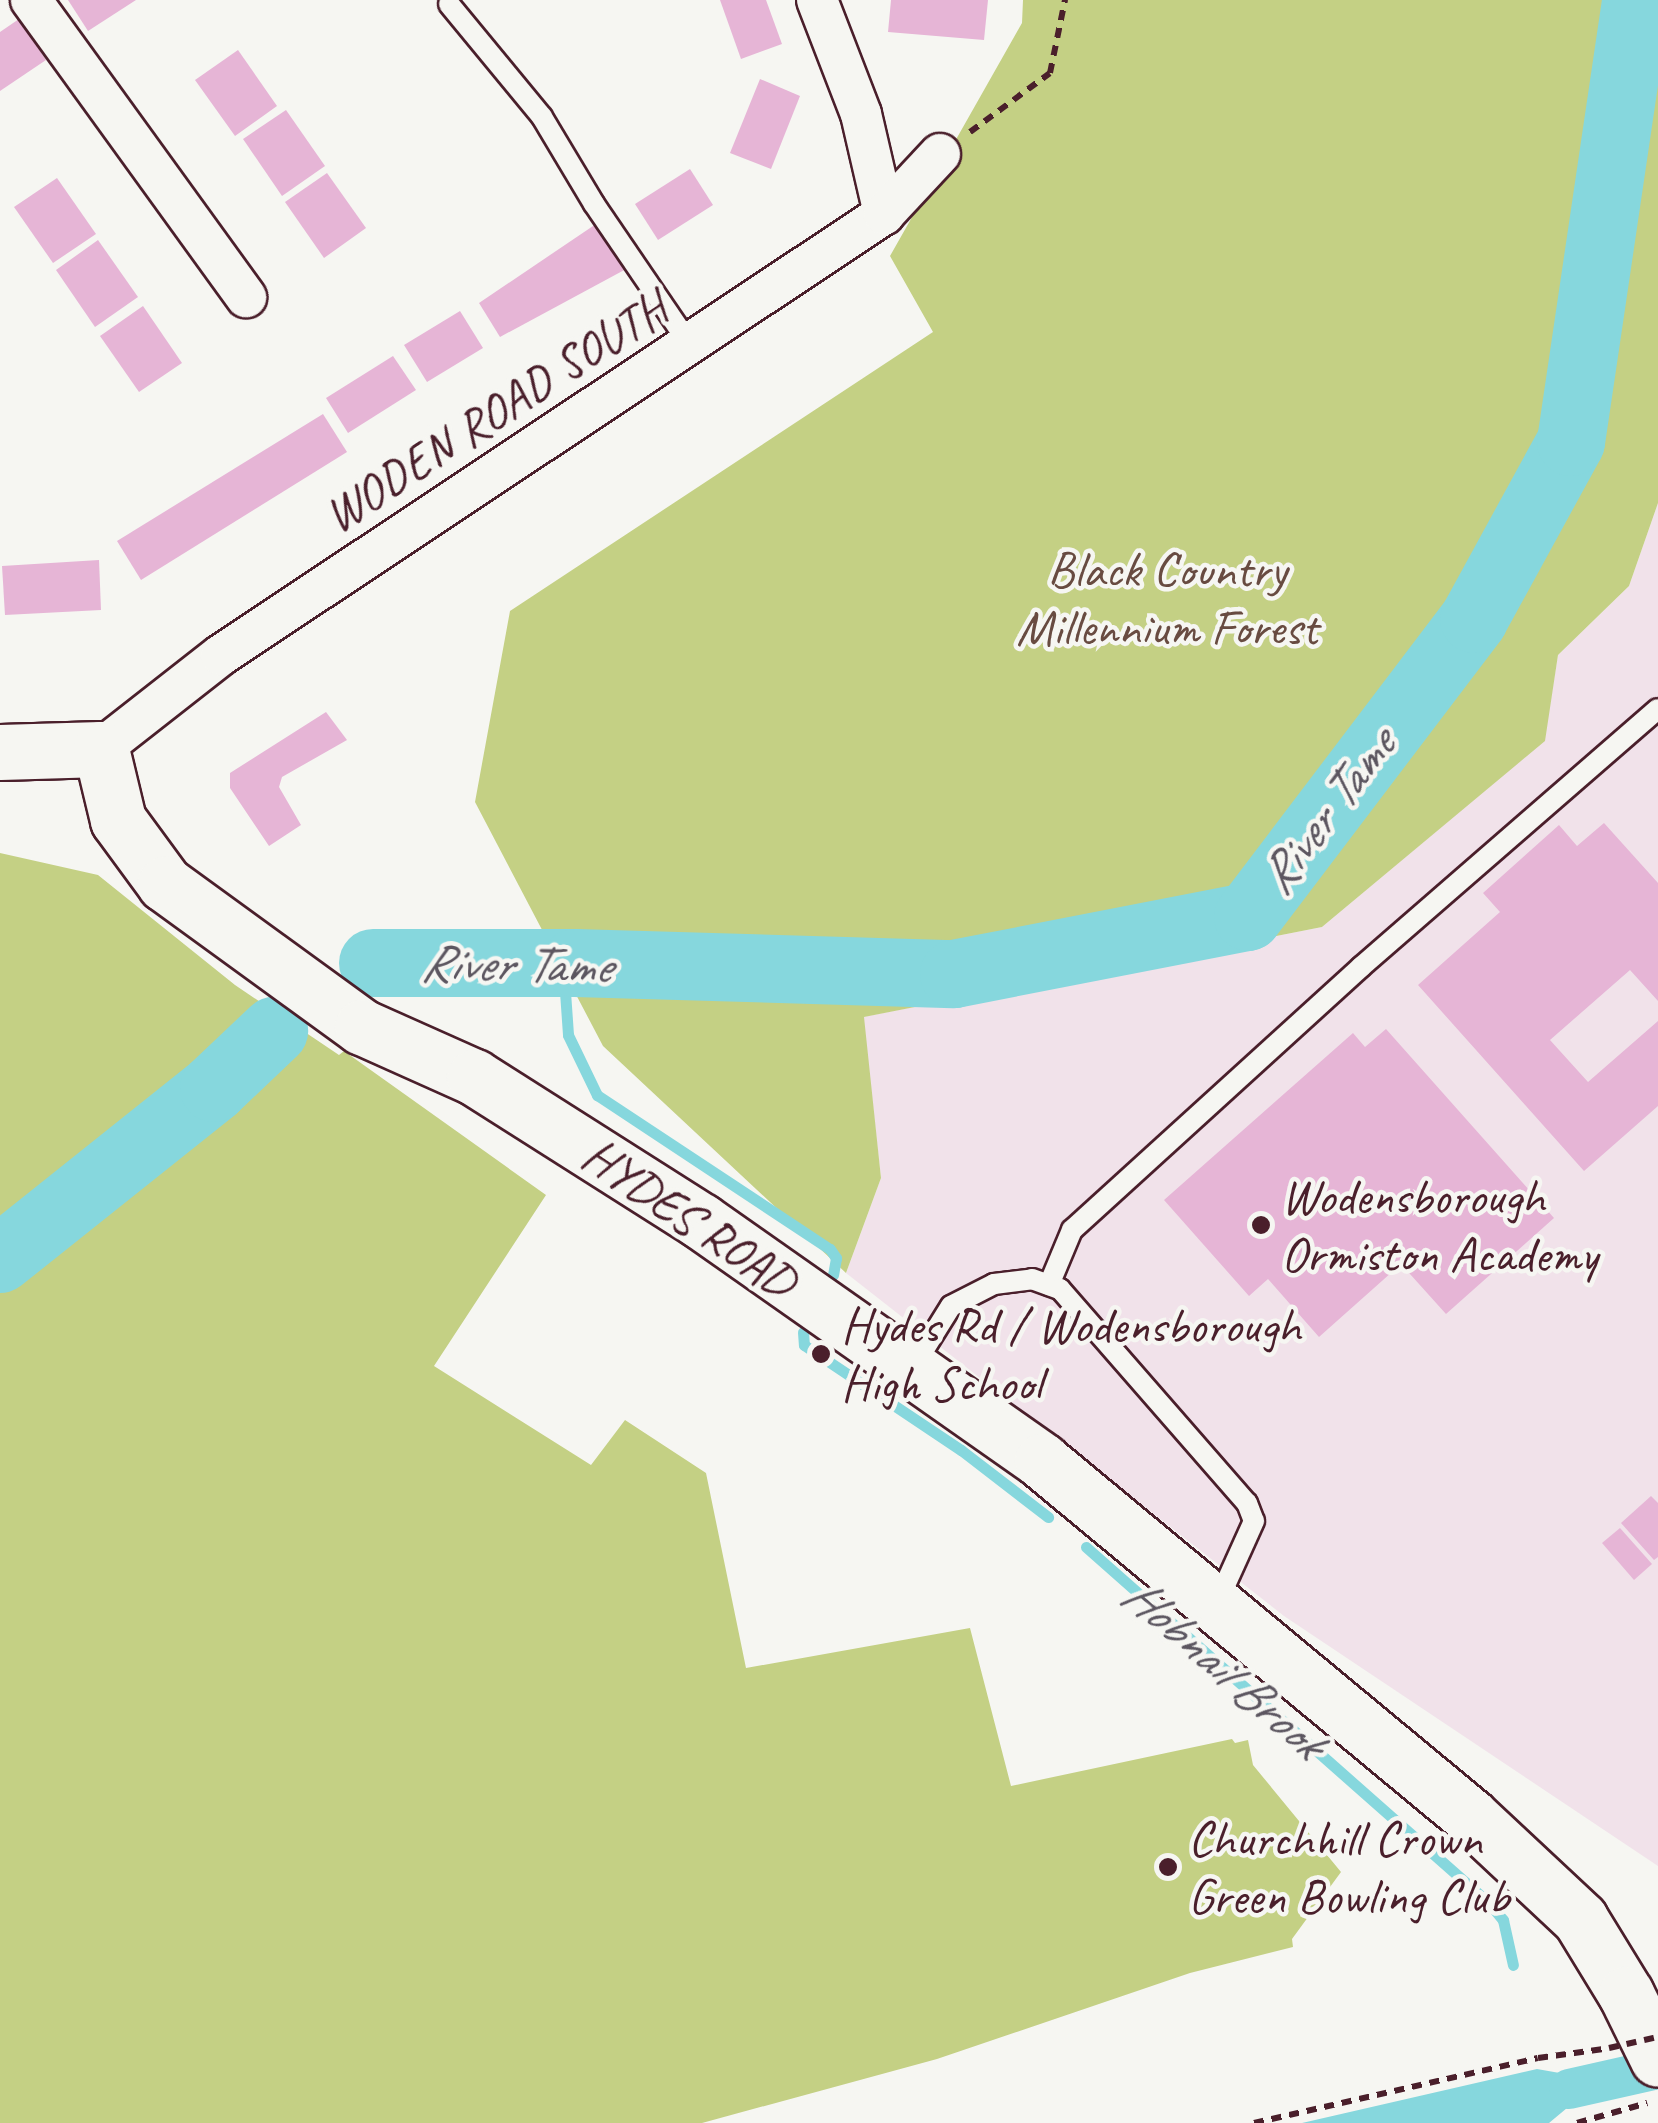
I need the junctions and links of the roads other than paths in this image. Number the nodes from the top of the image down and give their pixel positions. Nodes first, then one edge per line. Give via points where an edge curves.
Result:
1 (30, 0) edge
2 (817, 0) edge
3 (449, 4) dead end
4 (940, 154) road end
5 (884, 214) junction
6 (246, 298) dead end
7 (691, 346) junction
8 (1658, 709) edge
9 (101, 750) junction
10 (0, 752) edge
11 (1049, 1284) junction
12 (912, 1368) junction
13 (1214, 1608) junction
14 (1635, 2071) edge

1 - 6 street
2 - 5 street via 861,114
3 - 7 lane via 542,117
4 - 5 street, WODEN ROAD SOUTH
5 - 7 street, WODEN ROAD SOUTH
7 - 9 street, WODEN ROAD SOUTH via 220,655
8 - 11 lane via 1072,1230
9 - 10 street
9 - 12 street, HYDES ROAD via 118,820 165,884 362,1027 474,1077 701,1221
11 - 12 lane via 994,1284 951,1306
11 - 13 lane via 1247,1503 1254,1521
12 - 13 street, HYDES ROAD via 1042,1461
13 - 14 street, HYDES ROAD via 1470,1816 1580,1919 1626,1994

